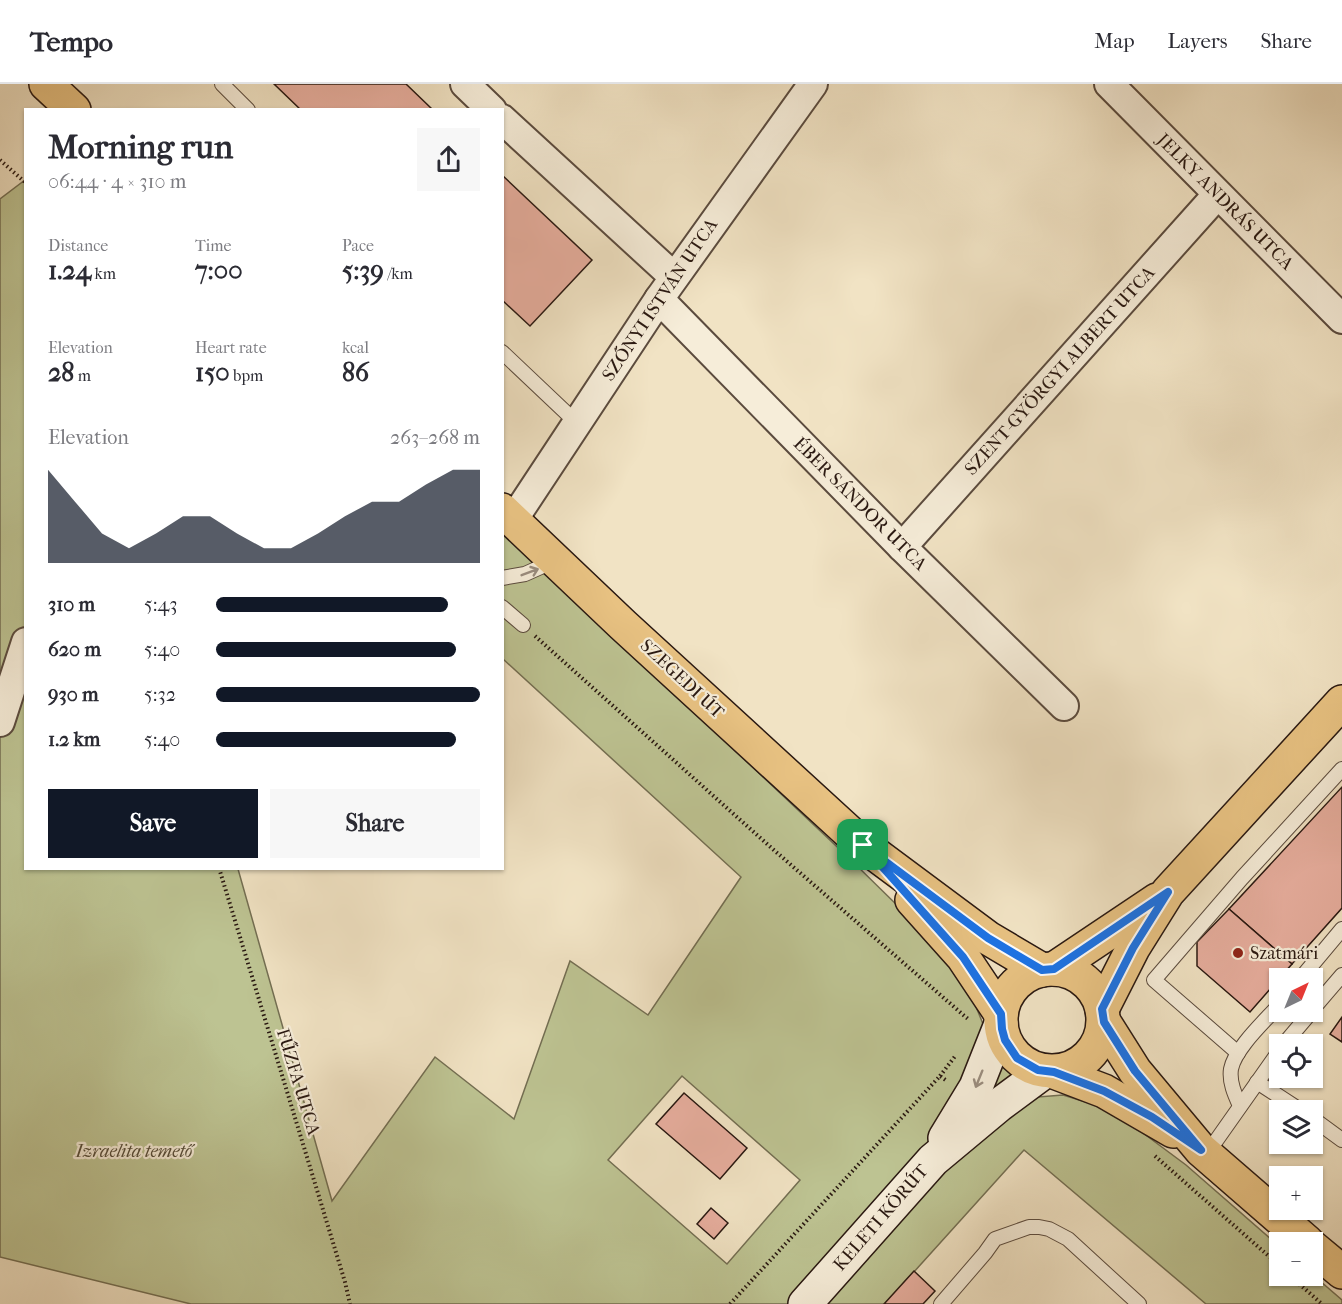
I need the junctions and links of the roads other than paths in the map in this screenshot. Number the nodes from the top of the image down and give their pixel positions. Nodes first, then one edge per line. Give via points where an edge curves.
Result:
1 (46, 84) edge
2 (222, 84) edge
3 (465, 84) edge
4 (813, 84) edge
5 (1109, 84) edge
6 (72, 108) edge
7 (246, 108) edge
8 (490, 108) edge
9 (504, 121) edge
10 (1218, 195) junction
11 (667, 288) junction
12 (1342, 320) edge
13 (504, 354) edge
14 (577, 423) junction
15 (508, 515) edge
16 (902, 547) junction
17 (555, 561) junction
18 (504, 578) edge
19 (504, 609) edge
20 (523, 625) road end
21 (24, 648) edge
22 (1342, 702) edge
23 (1064, 706) dead end
24 (0, 722) edge
25 (1342, 769) edge
26 (863, 845) junction
27 (1168, 892) junction
28 (1342, 929) edge
29 (1309, 968) edge
30 (1048, 970) junction
31 (1342, 975) edge
32 (1323, 998) edge
33 (1103, 1015) junction
34 (1269, 1017) edge
35 (1001, 1019) junction
36 (1303, 1022) edge
37 (1292, 1034) edge
38 (1238, 1053) junction
39 (1269, 1065) edge
40 (1049, 1071) junction
41 (1257, 1082) junction
42 (1285, 1100) edge
43 (1240, 1106) junction
44 (1323, 1126) edge
45 (1342, 1140) edge
46 (1203, 1152) junction
47 (933, 1160) junction
48 (1295, 1232) edge
49 (1323, 1256) edge
50 (1342, 1272) edge
51 (805, 1304) edge
52 (941, 1304) edge
53 (1139, 1304) edge

1 - 6 main road
2 - 7 lane
3 - 8 street
4 - 11 street, SZŐNYI ISTVÁN UTCA
5 - 10 street, JELKY ANDRÁS UTCA
9 - 11 street, ÉBER SÁNDOR UTCA
10 - 12 street, JELKY ANDRÁS UTCA
10 - 16 street, SZENT-GYÖRGYI ALBERT UTCA
11 - 14 street, SZŐNYI ISTVÁN UTCA
11 - 16 street, ÉBER SÁNDOR UTCA
13 - 14 lane
14 - 15 street, SZŐNYI ISTVÁN UTCA
15 - 17 main road, SZEGEDI ÚT
16 - 23 street, ÉBER SÁNDOR UTCA
18 -> 17 lane via 525,574
17 - 26 main road, SZEGEDI ÚT
19 - 20 lane
21 - 24 street
22 - 27 main road
25 - 38 lane via 1154,980
26 - 30 main road via 988,938
26 - 35 main road via 963,957
27 - 30 main road
27 - 33 main road via 1133,948
28 - 29 lane
30 - 33 main road via 1071,973 1083,980 1095,992
30 - 35 main road via 1021,980 1012,988 1004,1001
31 - 32 lane
33 - 40 main road via 1100,1039 1085,1060 1075,1067
33 - 46 main road via 1135,1071
34 - 38 lane
35 - 40 main road via 1005,1040 1017,1058 1032,1068
35 -> 47 main road via 976,1087
36 - 37 lane
38 - 43 lane via 1231,1081
39 - 41 lane
40 - 46 main road via 1104,1091 1152,1117
40 - 47 main road
41 - 42 lane
41 - 43 lane
43 - 46 lane
44 - 45 lane
46 - 48 main road
47 - 51 main road, KELETI KÖRÚT
49 - 50 main road
52 - 53 lane via 995,1239 1039,1227 1068,1239

